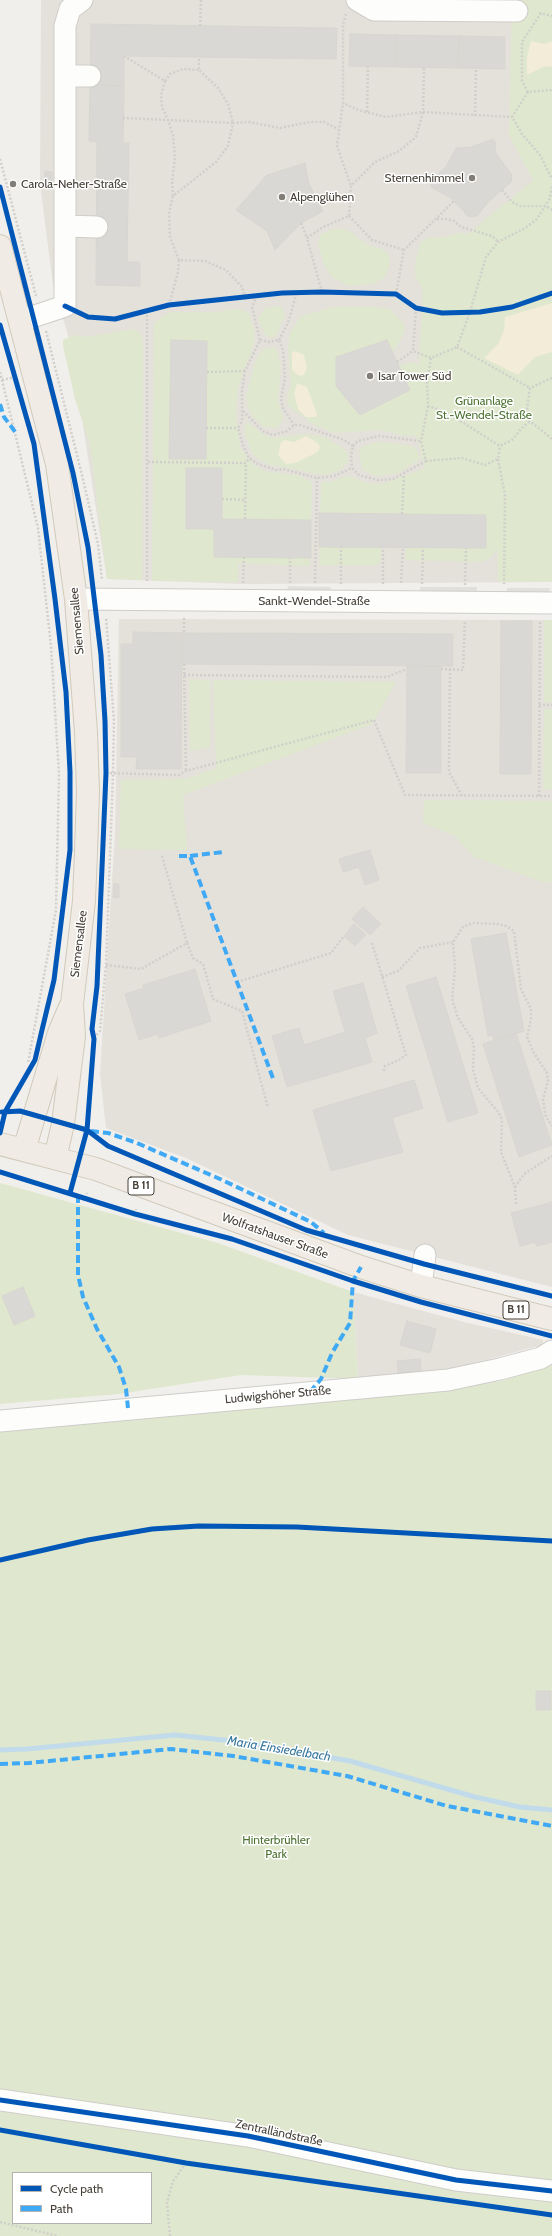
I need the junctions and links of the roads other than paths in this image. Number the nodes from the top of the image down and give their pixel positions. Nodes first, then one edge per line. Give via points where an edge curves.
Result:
1 (82, 0) edge
2 (352, 6) edge
3 (517, 11) dead end
4 (65, 76) junction
5 (90, 76) dead end
6 (65, 226) junction
7 (97, 227) dead end
8 (0, 246) edge
9 (20, 322) junction
10 (76, 599) junction
11 (546, 610) edge
12 (72, 1004) junction
13 (0, 1144) edge
14 (24, 1150) junction
15 (55, 1158) junction
16 (425, 1255) dead end
17 (421, 1286) junction
18 (552, 1319) edge
19 (552, 1351) edge
20 (0, 1422) edge
21 (0, 2100) edge
22 (552, 2191) edge

1 - 4 street via 70,9 65,26
2 - 3 street via 374,10
4 - 5 street
4 - 6 street
6 - 7 street
6 - 9 street via 65,306
8 - 9 main road, Siemensallee
9 - 10 main road, Siemensallee via 57,464
10 - 11 street, Sankt-Wendel-Straße
10 - 12 main road, Siemensallee via 86,724 88,792 84,901
12 - 14 main road, Siemensallee via 59,1033
12 - 15 main road, Siemensallee via 74,1036 63,1124
13 - 14 main road, Wolfratshauser Straße / B 11
14 - 15 main road, Wolfratshauser Straße / B 11
15 - 17 main road, Wolfratshauser Straße / B 11 via 96,1169 354,1265
16 - 17 street
17 - 18 main road, Wolfratshauser Straße / B 11
19 - 20 street, Ludwigshöher Straße via 541,1358 448,1380
21 - 22 street, Zentralländstraße via 248,2136 456,2180

